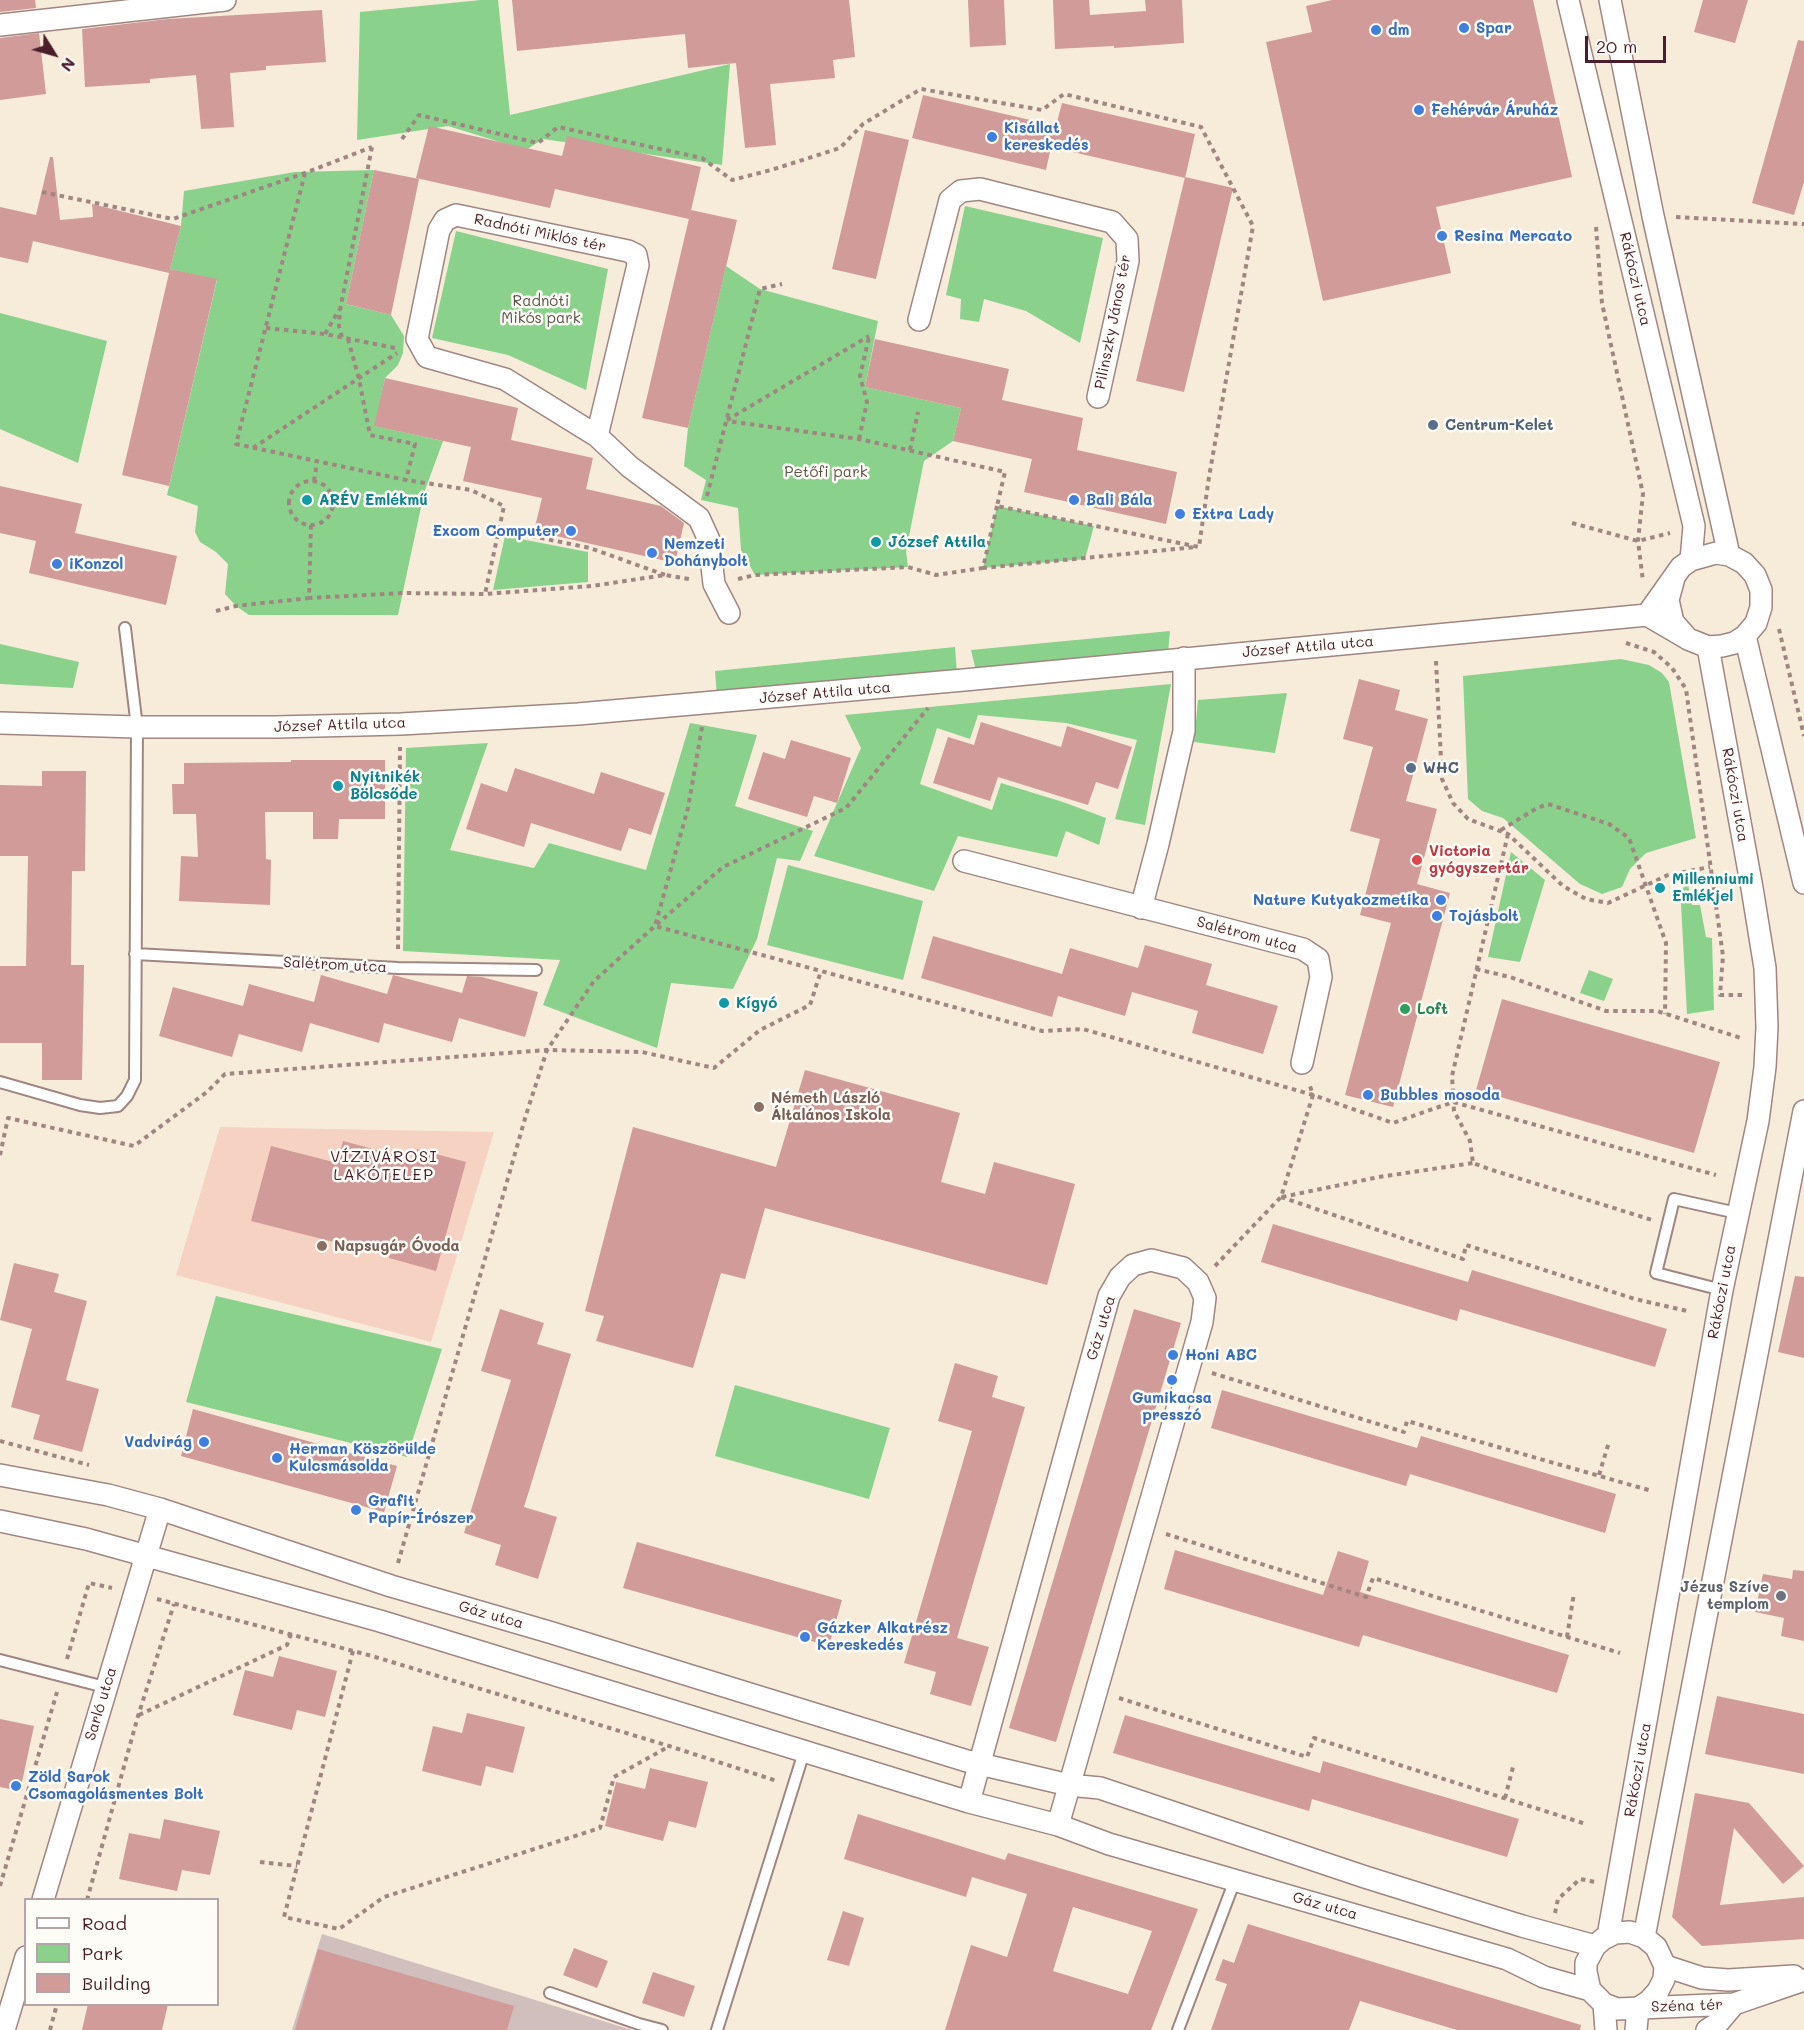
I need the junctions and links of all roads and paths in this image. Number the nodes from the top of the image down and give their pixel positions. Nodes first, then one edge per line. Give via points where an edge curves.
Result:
1 (225, 0) edge
2 (1568, 0) edge
3 (1610, 0) edge
4 (0, 25) edge
5 (402, 139) dead end
6 (305, 172) junction
7 (42, 192) dead end
8 (1653, 216) junction
9 (1595, 221) dead end
10 (1804, 224) edge
11 (782, 284) dead end
12 (339, 310) junction
13 (919, 320) dead end
14 (266, 328) junction
15 (325, 334) junction
16 (342, 337) junction
17 (348, 339) junction
18 (359, 379) junction
19 (1098, 397) dead end
20 (918, 412) dead end
21 (727, 421) junction
22 (597, 436) junction
23 (859, 438) junction
24 (253, 448) junction
25 (910, 450) junction
26 (317, 462) junction
27 (406, 480) junction
28 (314, 481) junction
29 (706, 501) dead end
30 (997, 507) junction
31 (1572, 523) dead end
32 (311, 525) junction
33 (505, 536) dead end
34 (1199, 547) junction
35 (1729, 555) junction
36 (1691, 560) junction
37 (983, 568) junction
38 (665, 575) junction
39 (1674, 578) junction
40 (714, 584) junction
41 (486, 594) junction
42 (309, 598) junction
43 (216, 611) dead end
44 (729, 613) dead end
45 (1647, 615) junction
46 (1777, 620) dead end
47 (125, 628) dead end
48 (1745, 636) junction
49 (1688, 639) junction
50 (1623, 642) dead end
51 (1708, 647) junction
52 (1184, 658) junction
53 (1447, 660) dead end
54 (935, 700) dead end
55 (703, 704) junction
56 (0, 723) edge
57 (137, 727) junction
58 (1804, 736) edge
59 (400, 743) dead end
60 (1501, 830) junction
61 (1508, 834) junction
62 (964, 861) dead end
63 (1710, 867) junction
64 (1804, 883) edge
65 (1647, 886) junction
66 (1141, 908) junction
67 (655, 926) junction
68 (135, 954) junction
69 (398, 968) junction
70 (1476, 969) junction
71 (536, 970) dead end
72 (821, 971) junction
73 (1720, 995) dead end
74 (1665, 1014) junction
75 (1741, 1038) dead end
76 (548, 1050) junction
77 (1302, 1063) joint
78 (0, 1082) edge
79 (207, 1092) dead end
80 (1313, 1095) junction
81 (1453, 1102) junction
82 (1804, 1111) edge
83 (1473, 1162) junction
84 (1716, 1175) dead end
85 (1281, 1197) junction
86 (1737, 1213) junction
87 (1667, 1224) junction
88 (1198, 1282) junction
89 (1722, 1290) junction
90 (1687, 1311) dead end
91 (1189, 1366) junction
92 (0, 1441) edge
93 (1609, 1442) dead end
94 (91, 1465) dead end
95 (0, 1475) edge
96 (1599, 1475) junction
97 (1652, 1491) dead end
98 (159, 1509) junction
99 (0, 1521) edge
100 (1143, 1527) junction
101 (146, 1556) junction
102 (391, 1586) junction
103 (135, 1592) junction
104 (1574, 1593) dead end
105 (174, 1604) junction
106 (291, 1634) junction
107 (1567, 1636) junction
108 (353, 1651) junction
109 (1620, 1653) dead end
110 (0, 1660) edge
111 (62, 1677) junction
112 (105, 1687) junction
113 (1096, 1691) junction
114 (138, 1716) junction
115 (669, 1746) junction
116 (804, 1752) junction
117 (980, 1764) junction
118 (1513, 1767) dead end
119 (1070, 1785) junction
120 (792, 1786) junction
121 (1505, 1798) junction
122 (969, 1802) junction
123 (1586, 1824) dead end
124 (1058, 1825) junction
125 (260, 1862) dead end
126 (297, 1866) junction
127 (1580, 1879) dead end
128 (1235, 1880) junction
129 (0, 1886) edge
130 (43, 1898) edge
131 (87, 1898) edge
132 (1550, 1934) junction
133 (1644, 1937) junction
134 (1601, 1941) junction
135 (24, 1964) edge
136 (1665, 1966) junction
137 (1804, 1975) edge
138 (1804, 1980) edge
139 (550, 1993) dead end
140 (1597, 1997) junction
141 (1734, 2004) junction
142 (56, 2006) edge
143 (1638, 2007) junction
144 (638, 2027) edge
145 (4, 2030) edge
146 (50, 2030) edge
147 (662, 2030) edge
148 (717, 2030) edge
149 (1178, 2030) edge
150 (1606, 2030) edge
151 (1636, 2030) edge
152 (1707, 2030) edge

1 - 4 street
2 - 36 street, Rákóczi utca via 1694,526
3 - 8 street, Rákóczi utca
5 - 34 path via 419,115 538,143 558,127 702,158 732,180 840,148 863,124 921,89 1042,110 1064,94 1201,126 1253,226
6 - 7 path via 173,219
6 - 12 path via 372,147
6 - 14 path
8 - 10 path
8 - 35 street, Rákóczi utca
9 - 31 path via 1602,303 1643,494 1638,541
11 - 21 path via 760,290
12 - 15 path
12 - 16 path
13 - 19 street, Pilinszky János tér via 950,200 961,192 980,189 1112,222 1128,239 1128,261
14 - 15 path
14 - 24 path via 236,444
15 - 16 path
16 - 17 path
17 - 18 path
17 - 18 path via 402,350
18 - 24 path
18 - 27 path via 370,435 415,444
20 - 25 path
21 - 23 path
21 - 23 path via 869,336 860,376 867,402
21 - 29 path
22 - 22 street, Radnóti Miklós tér via 505,379 427,357 417,339 439,230 445,220 456,215 636,255 638,265
22 - 40 street, Radnóti Miklós tér via 630,467 699,518 709,540
23 - 25 path
24 - 26 path
25 - 30 path via 1005,472
26 - 27 path
26 - 28 path
27 - 41 path via 471,490 504,506
28 - 32 path via 327,488 333,500 332,512
28 - 32 path via 304,481 289,497 289,509 295,518
30 - 34 path
30 - 37 path
32 - 42 path
33 - 38 path via 518,533 590,548
34 - 37 path
35 - 36 street via 1716,553
35 - 48 street via 1744,562 1761,590 1756,623
36 - 39 street
37 - 40 path via 936,575 908,567 755,575
38 - 40 path
38 - 41 path via 592,586
39 - 45 street
39 - 49 street via 1668,600 1673,622
40 - 44 street, Radnóti Miklós tér
41 - 42 path
42 - 43 path
45 - 49 street
45 - 52 street, József Attila utca
46 - 58 path
47 - 57 lane
48 - 51 street via 1734,643
48 - 64 street
49 - 51 street
50 - 63 path via 1654,652 1672,668 1686,689
51 - 86 street, Rákóczi utca via 1752,888 1767,995 1765,1067 1758,1121
52 - 55 street, József Attila utca
52 - 66 street via 1184,731
53 - 60 path via 1436,661 1442,779 1453,803 1468,819
54 - 67 path via 846,808 723,867
55 - 57 street, József Attila utca via 401,724
55 - 67 path via 688,808
56 - 57 street, József Attila utca
57 - 68 lane
59 - 69 path
60 - 61 path
60 - 65 path via 1548,804 1609,824 1629,838
61 - 65 path via 1563,886 1586,899 1608,903
61 - 70 path
62 - 66 street, Salétrom utca
63 - 65 path via 1668,875
63 - 73 path via 1723,956
65 - 74 path via 1666,943
66 - 77 street, Salétrom utca via 1303,949 1318,959 1321,977
67 - 72 path
67 - 76 path via 594,981
68 - 69 lane, Salétrom utca
68 - 78 lane via 135,1080 118,1106 80,1105
69 - 71 lane, Salétrom utca
70 - 74 path via 1510,976 1606,1011
70 - 81 path via 1452,1076
72 - 76 path via 810,1005 760,1030 714,1068 642,1052
72 - 80 path via 1042,1031 1083,1029
74 - 75 path
76 - 79 path via 225,1074
76 - 102 path
77 - 80 path
80 - 81 path via 1393,1123
80 - 85 path
81 - 83 path via 1470,1141
81 - 84 path
82 - 133 street
83 - 85 path
83 - 87 path
85 - 88 path
85 - 90 path via 1463,1259 1466,1245 1635,1299
86 - 87 lane via 1674,1199
86 - 89 street, Rákóczi utca
87 - 89 lane via 1656,1273
88 - 91 street via 1205,1298
88 - 117 street, Gáz utca via 1183,1268 1151,1260 1133,1265 1109,1296
89 - 134 street, Rákóczi utca
91 - 96 path via 1404,1432 1407,1421
91 - 100 street
92 - 94 path
93 - 96 path
95 - 98 street, Gáz utca via 108,1495
96 - 97 path
98 - 101 street, Sarló utca
98 - 102 street, Gáz utca
99 - 101 street, Gáz utca
100 - 107 path via 1366,1597 1373,1578
100 - 113 street
101 - 103 street, Sarló utca
101 - 116 street, Gáz utca via 380,1622
102 - 117 street, Gáz utca
103 - 105 path
103 - 111 path via 89,1583
103 - 112 street, Sarló utca
104 - 107 path
105 - 106 path
105 - 114 path
106 - 108 path
106 - 114 path via 287,1645
107 - 109 path
108 - 115 path
108 - 126 path
110 - 111 lane
111 - 112 lane
111 - 129 path
112 - 130 street, Sarló utca
113 - 119 street
113 - 121 path via 1307,1757 1314,1738
114 - 131 path
115 - 120 path
115 - 126 path via 614,1777 600,1828 384,1897 339,1929 284,1917
116 - 120 lane
116 - 122 street, Gáz utca
117 - 119 street, Gáz utca
117 - 122 street, Gáz utca
118 - 121 path
119 - 124 street
119 - 132 street, Gáz utca via 1100,1788
120 - 148 lane
121 - 123 path
122 - 124 street, Gáz utca
124 - 128 street, Gáz utca via 1109,1844
125 - 126 path
127 - 132 path via 1558,1899
128 - 140 street, Gáz utca via 1507,1959
128 - 149 lane
132 - 134 street, Gáz utca
133 - 134 street via 1622,1932
133 - 136 street via 1656,1947
134 - 140 street via 1587,1963 1587,1981
135 - 145 street
136 - 137 street, Széna tér via 1702,1978 1728,1980
136 - 143 street, Széna tér via 1659,1991
138 - 141 street, Széna tér
139 - 144 lane
140 - 143 street, Széna tér via 1624,2010
140 - 150 street
141 - 143 street, Széna tér
141 - 152 street
142 - 146 path
143 - 151 street
144 - 147 lane

